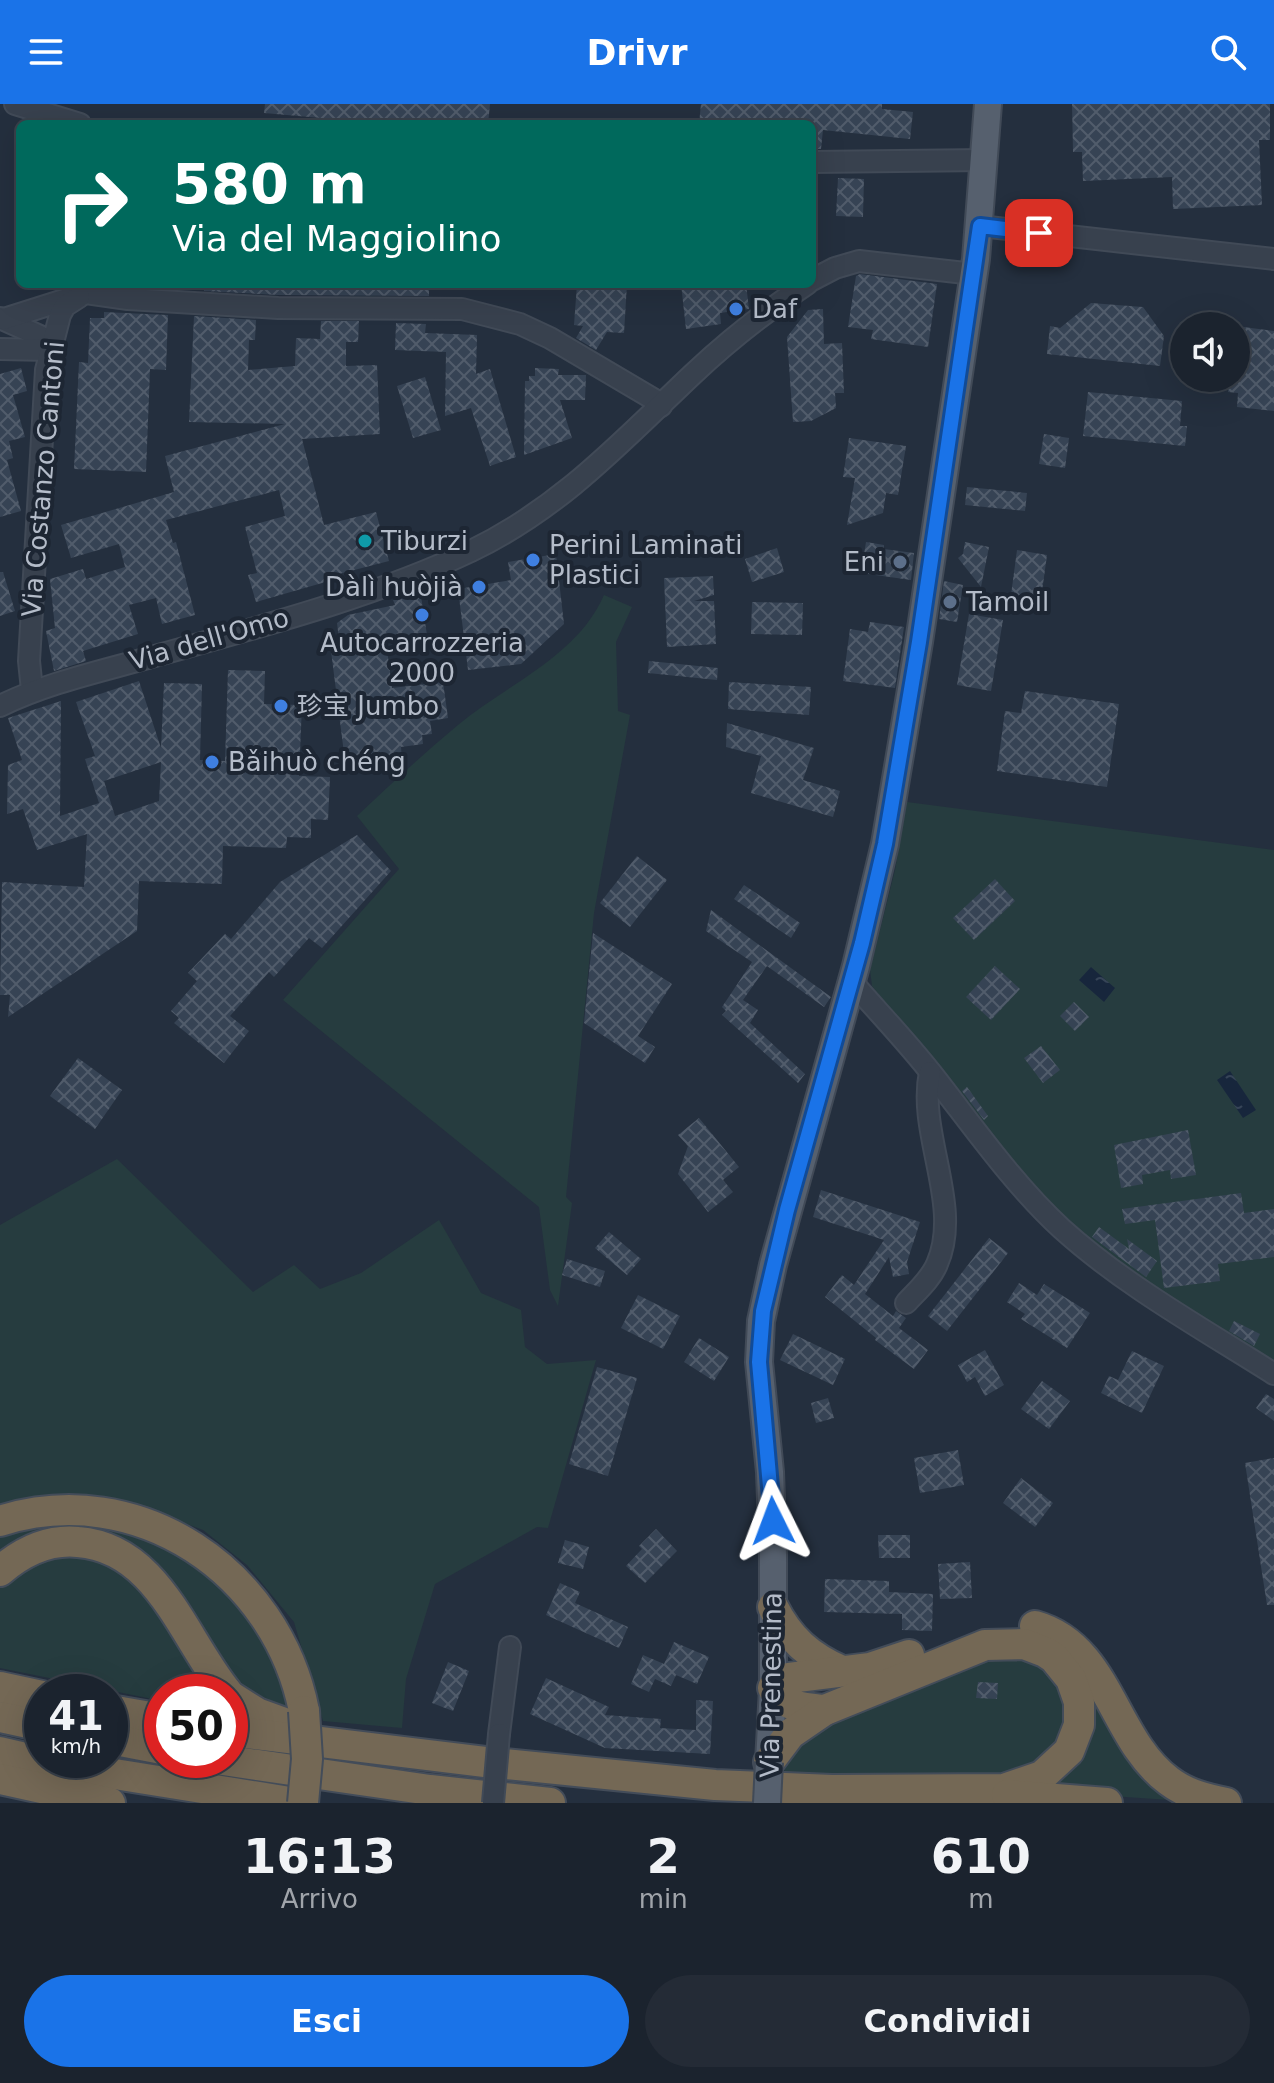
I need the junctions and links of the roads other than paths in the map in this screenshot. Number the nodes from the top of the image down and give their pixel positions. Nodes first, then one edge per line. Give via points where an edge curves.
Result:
1 (15, 104) edge
2 (988, 104) edge
3 (67, 120) edge
4 (986, 160) junction
5 (816, 162) edge
6 (980, 226) junction
7 (1274, 259) edge
8 (974, 274) junction
9 (816, 278) edge
10 (90, 288) edge
11 (801, 288) edge
12 (2, 318) edge
13 (1, 349) edge
14 (50, 350) junction
15 (661, 406) junction
16 (32, 690) junction
17 (0, 706) edge
18 (852, 982) junction
19 (930, 1072) junction
20 (906, 1303) dead end
21 (1274, 1374) edge
22 (0, 1521) edge
23 (0, 1571) edge
24 (773, 1607) junction
25 (510, 1647) dead end
26 (842, 1671) junction
27 (214, 1674) edge
28 (0, 1687) edge
29 (773, 1688) junction
30 (24, 1692) edge
31 (248, 1709) edge
32 (825, 1710) junction
33 (0, 1717) edge
34 (24, 1722) edge
35 (248, 1733) edge
36 (352, 1747) junction
37 (0, 1752) edge
38 (769, 1762) junction
39 (248, 1764) edge
40 (0, 1779) edge
41 (937, 1790) junction
42 (110, 1803) edge
43 (296, 1803) edge
44 (303, 1803) edge
45 (493, 1803) edge
46 (550, 1803) edge
47 (767, 1803) edge
48 (1107, 1803) edge
49 (1226, 1803) edge

1 - 3 street
2 - 4 main road, Via Prenestina
4 - 5 street
4 - 6 main road, Via Prenestina
6 - 7 street
6 - 8 main road, Via Prenestina
8 - 9 street via 859,261
8 - 18 main road, Via Prenestina via 894,795
10 - 12 street
10 - 14 street, Via Costanzo Cantoni via 62,311
10 - 15 street via 128,299 278,308 462,309 550,338
11 - 15 street, Via dell'Omo via 757,319
12 - 13 street
12 - 14 street via 40,336
13 - 14 street
14 - 16 street, Via Costanzo Cantoni via 29,661
15 - 16 street, Via dell'Omo via 582,479 526,519 438,565 319,607
16 - 17 street, Via dell'Omo
18 - 19 street
18 - 24 main road, Via Prenestina via 761,1321
19 - 20 street via 928,1117 945,1233 933,1271
19 - 21 street via 1060,1228
22 - 44 highway, bridge via 51,1511 141,1520 182,1540 230,1577 271,1627 292,1667 304,1711
23 - 27 highway via 31,1550 56,1542 117,1551 150,1579
24 - 26 highway via 802,1649
24 - 29 main road, Via Prenestina
25 - 45 street, bridge
26 - 29 highway via 789,1678
26 - 49 highway via 888,1664 976,1626 1004,1622 1041,1628 1065,1640 1086,1660 1130,1736 1164,1777 1186,1791
28 - 30 highway
29 - 32 highway via 793,1706
29 - 38 main road, Via Prenestina
31 - 36 highway
32 - 38 highway via 790,1734
32 - 41 highway via 967,1649 1024,1644 1054,1658 1071,1679 1080,1712 1069,1751 1034,1781 1004,1789
33 - 34 highway
35 - 36 highway
36 - 41 highway via 715,1785
37 - 43 highway
38 - 47 main road, Via Prenestina, bridge
39 - 46 highway
40 - 42 highway
41 - 48 highway

